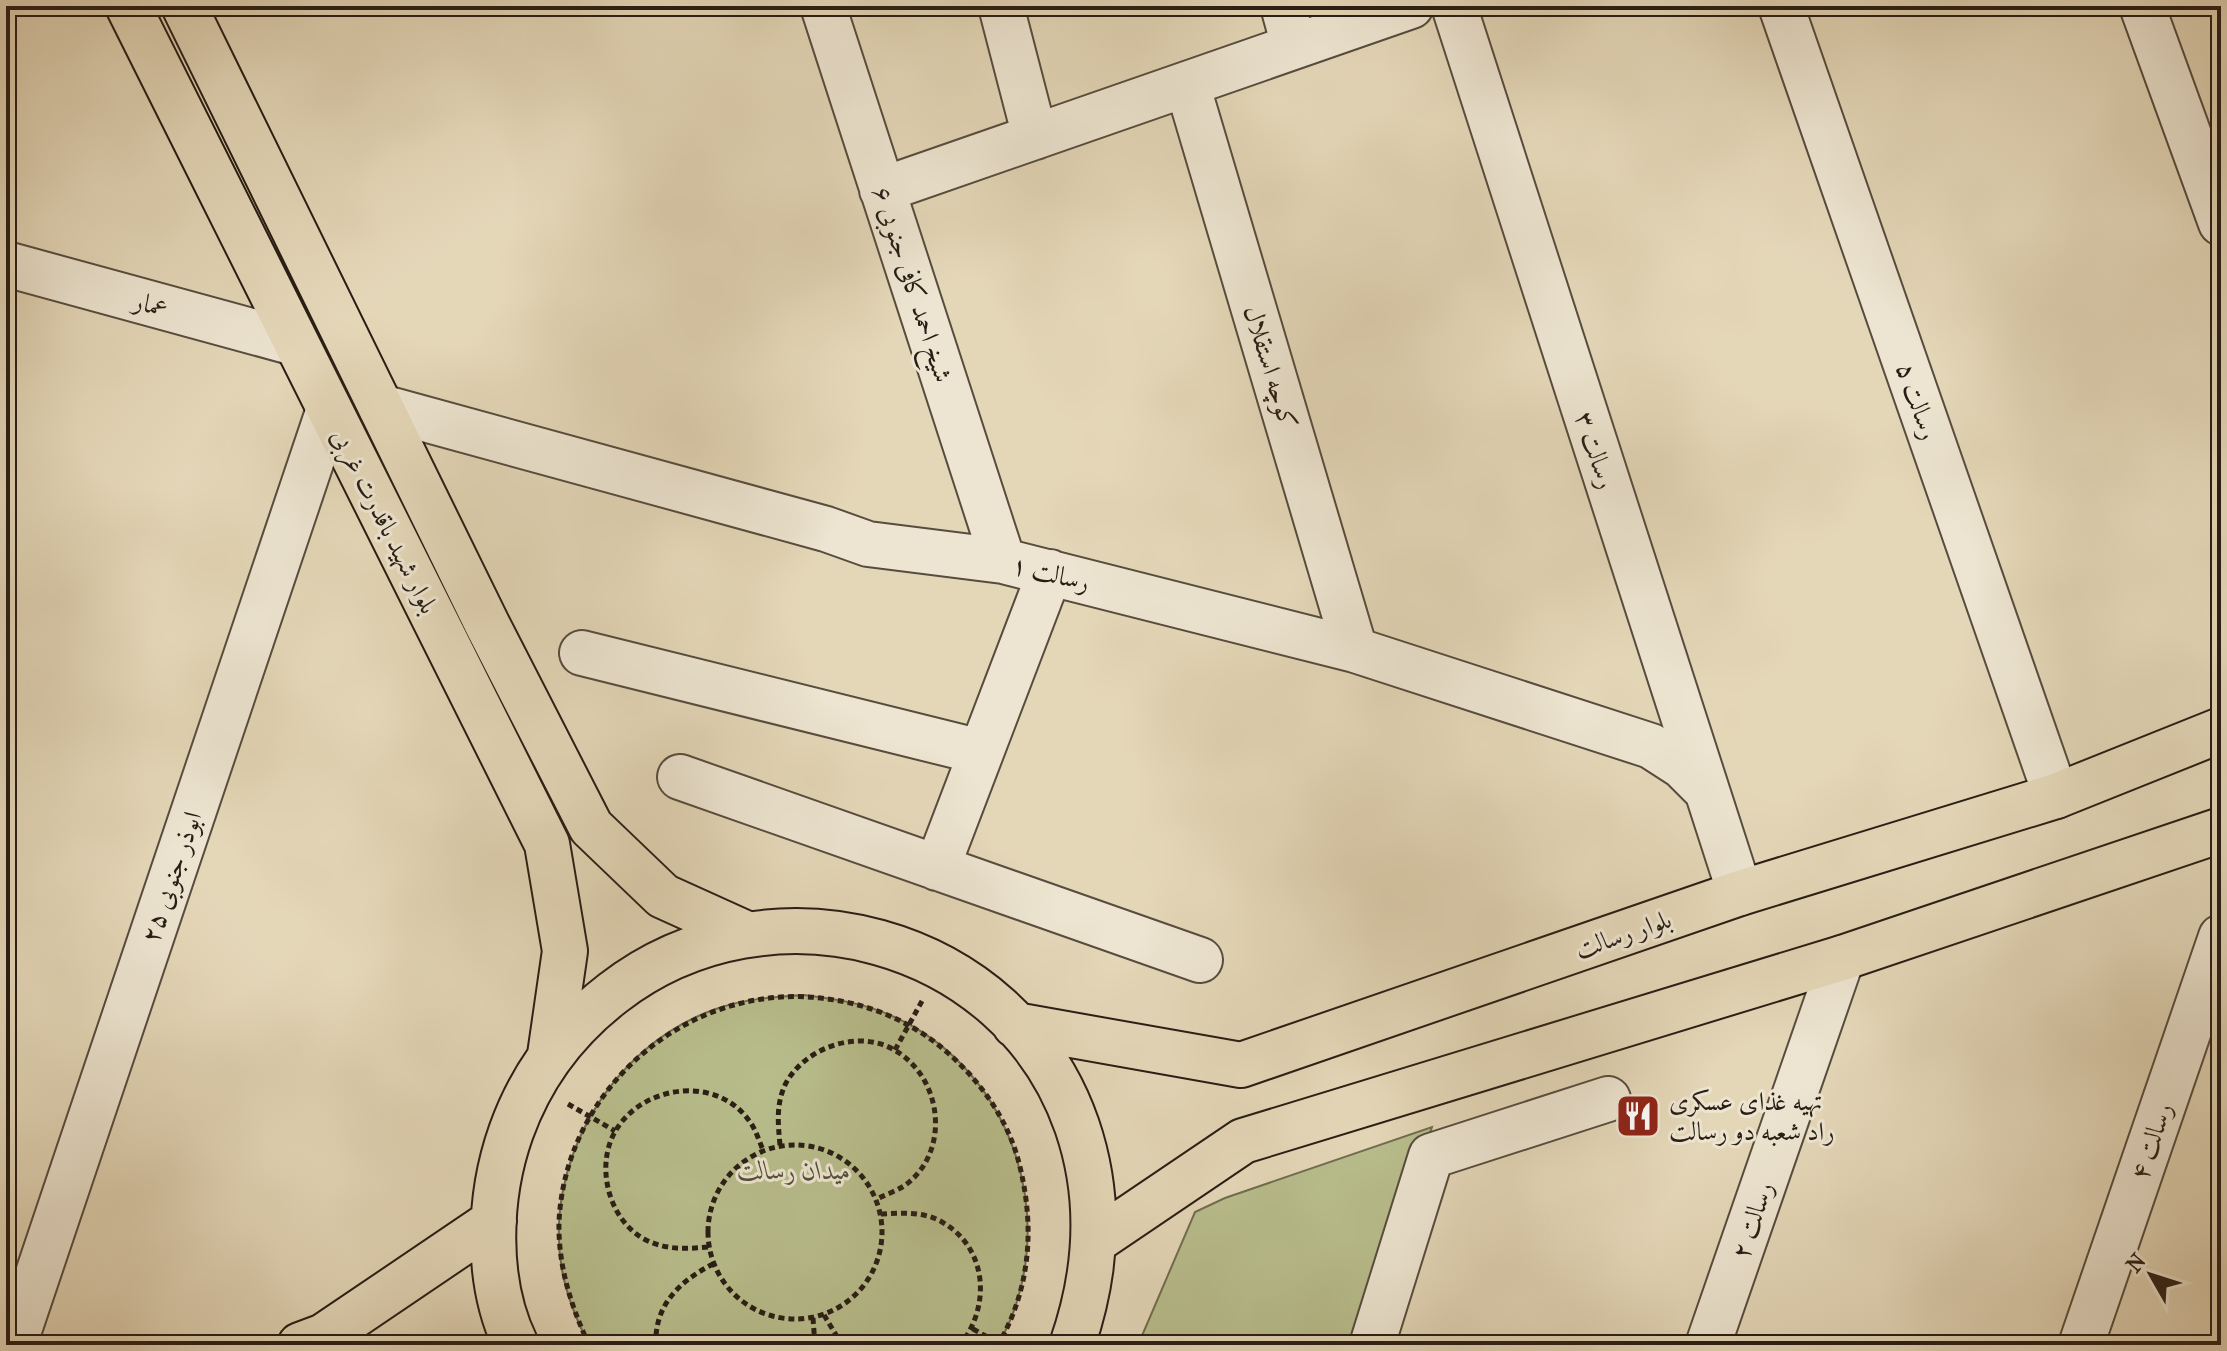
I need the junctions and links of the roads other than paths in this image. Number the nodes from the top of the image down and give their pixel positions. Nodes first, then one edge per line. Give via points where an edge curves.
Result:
1 (128, 6) edge
2 (184, 6) edge
3 (823, 6) edge
4 (1001, 6) edge
5 (1411, 6) edge
6 (1454, 6) edge
7 (1781, 6) edge
8 (2142, 6) edge
9 (1289, 26) edge
10 (1187, 84) junction
11 (1035, 137) junction
12 (882, 190) junction
13 (2221, 223) edge
14 (9, 276) edge
15 (295, 343) junction
16 (381, 407) junction
17 (329, 409) junction
18 (1003, 561) junction
19 (1050, 572) junction
20 (1355, 650) junction
21 (582, 653) dead end
22 (2221, 730) edge
23 (981, 752) junction
24 (680, 777) dead end
25 (1704, 788) junction
26 (2056, 796) junction
27 (2221, 830) edge
28 (937, 868) junction
29 (1740, 893) junction
30 (747, 934) junction
31 (2221, 937) edge
32 (1842, 958) junction
33 (1200, 960) dead end
34 (1015, 1025) junction
35 (541, 1069) junction
36 (1608, 1099) dead end
37 (494, 1221) junction
38 (1095, 1241) junction
39 (14, 1345) edge
40 (300, 1345) edge
41 (516, 1345) edge
42 (1072, 1345) edge
43 (1372, 1345) edge
44 (1708, 1345) edge
45 (2081, 1345) edge

1 - 15 main road, بلوار شهید باقدرت غربی
2 - 16 main road, بلوار شهید باقدرت غربی
3 - 12 street, شیخ احمد کافی جنوبی ۶
4 - 11 street
5 - 9 street
6 - 25 street, رسالت ۳
7 - 26 street, رسالت ۵
8 - 13 street
9 - 10 street
10 - 11 street
10 - 20 street, کوچه استقلال
11 - 12 street
12 - 18 street, شیخ احمد کافی جنوبی ۶
14 - 15 street, عمار
15 - 17 main road, بلوار شهید باقدرت غربی
16 - 18 street, رسالت ۱ via 868,544
16 - 30 main road, بلوار شهید باقدرت غربی via 591,827 663,896
17 - 35 main road, بلوار شهید باقدرت غربی via 547,844 565,951
17 - 39 street, ابوذر جنوبی ۲۵
18 - 19 street, رسالت ۱
19 - 20 street, رسالت ۱
19 - 23 street
20 - 25 street, رسالت ۱ via 1651,746
21 - 23 street
22 - 26 main road, بلوار رسالت
23 - 28 street
24 - 28 street
25 - 29 street, رسالت ۳
26 - 29 main road, بلوار رسالت
27 - 32 main road
28 - 33 street
29 - 34 main road, بلوار رسالت via 1241,1065
30 - 34 main road via 797,929 895,946 941,966
30 - 35 main road via 690,948 637,975 590,1011
31 - 45 street, رسالت ۴
32 - 38 main road via 1243,1141
32 - 44 street, رسالت ۲
34 - 38 main road via 1051,1072 1077,1125 1092,1182
35 - 37 main road via 505,1150
36 - 43 street via 1431,1156
37 - 40 main road via 324,1336
37 - 41 main road via 497,1279
38 - 42 main road via 1089,1288

